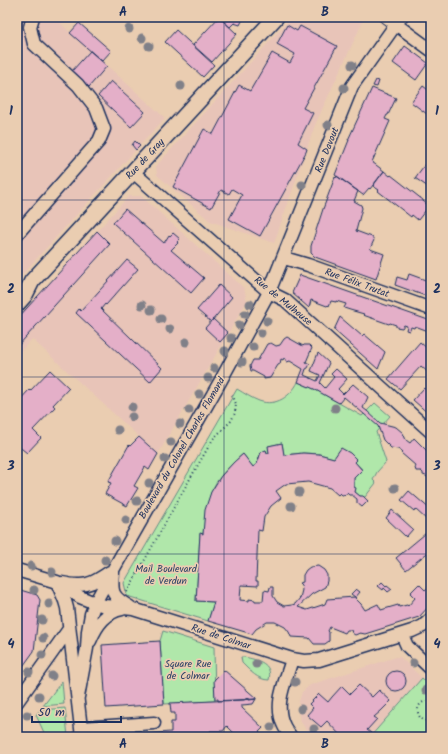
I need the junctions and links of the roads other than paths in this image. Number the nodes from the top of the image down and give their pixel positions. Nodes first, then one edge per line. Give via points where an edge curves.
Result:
1 (33, 17) edge
2 (276, 17) edge
3 (386, 17) edge
4 (399, 21) edge
5 (431, 50) edge
6 (133, 172) junction
7 (17, 234) edge
8 (284, 258) junction
9 (269, 292) junction
10 (17, 304) edge
11 (431, 309) edge
12 (431, 432) edge
13 (17, 570) edge
14 (113, 570) junction
15 (57, 582) junction
16 (95, 603) junction
17 (133, 609) junction
18 (431, 619) edge
19 (69, 629) junction
20 (402, 635) junction
21 (87, 648) junction
22 (50, 657) junction
23 (292, 659) junction
24 (73, 661) junction
25 (431, 669) edge
26 (78, 697) junction
27 (17, 702) edge
28 (154, 723) dead end
29 (82, 733) edge
30 (291, 737) edge

1 - 7 street via 30,27 34,44 78,85 96,108 104,129 99,141
2 - 6 main road, Rue de Gray
3 - 4 street
4 - 5 street
4 - 8 street, Rue Davout via 352,86
6 - 9 street, Rue de Mulhouse
6 - 10 main road, Rue de Gray via 32,281
8 - 9 street, Rue Davout
8 - 11 street, Rue Félix Trutat
9 - 12 street, Rue de Mulhouse via 285,300
9 - 14 street, Boulevard du Colonel Charles Flamand
13 - 15 street, Rue de Colmar
14 - 15 street via 100,579 79,586
14 - 16 street, Boulevard du Colonel Charles Flamand
14 - 17 street, Rue de Colmar via 114,595 120,602
15 - 16 street, Rue de Colmar via 80,597
15 - 19 street via 67,608
16 - 17 street, Rue de Colmar
16 - 21 street, Boulevard du Colonel Charles Flamand
17 - 21 street via 115,610 108,614 94,631
17 - 23 street, Rue de Colmar
18 - 20 street, Rue de Colmar
19 - 22 street
19 - 24 street
20 - 23 street, Rue de Colmar via 319,660
20 - 25 street via 408,646
21 - 26 street
22 - 24 street via 58,654
22 - 27 street
23 - 30 street via 280,696 281,716
24 - 26 street
26 - 29 street
28 - 29 street

